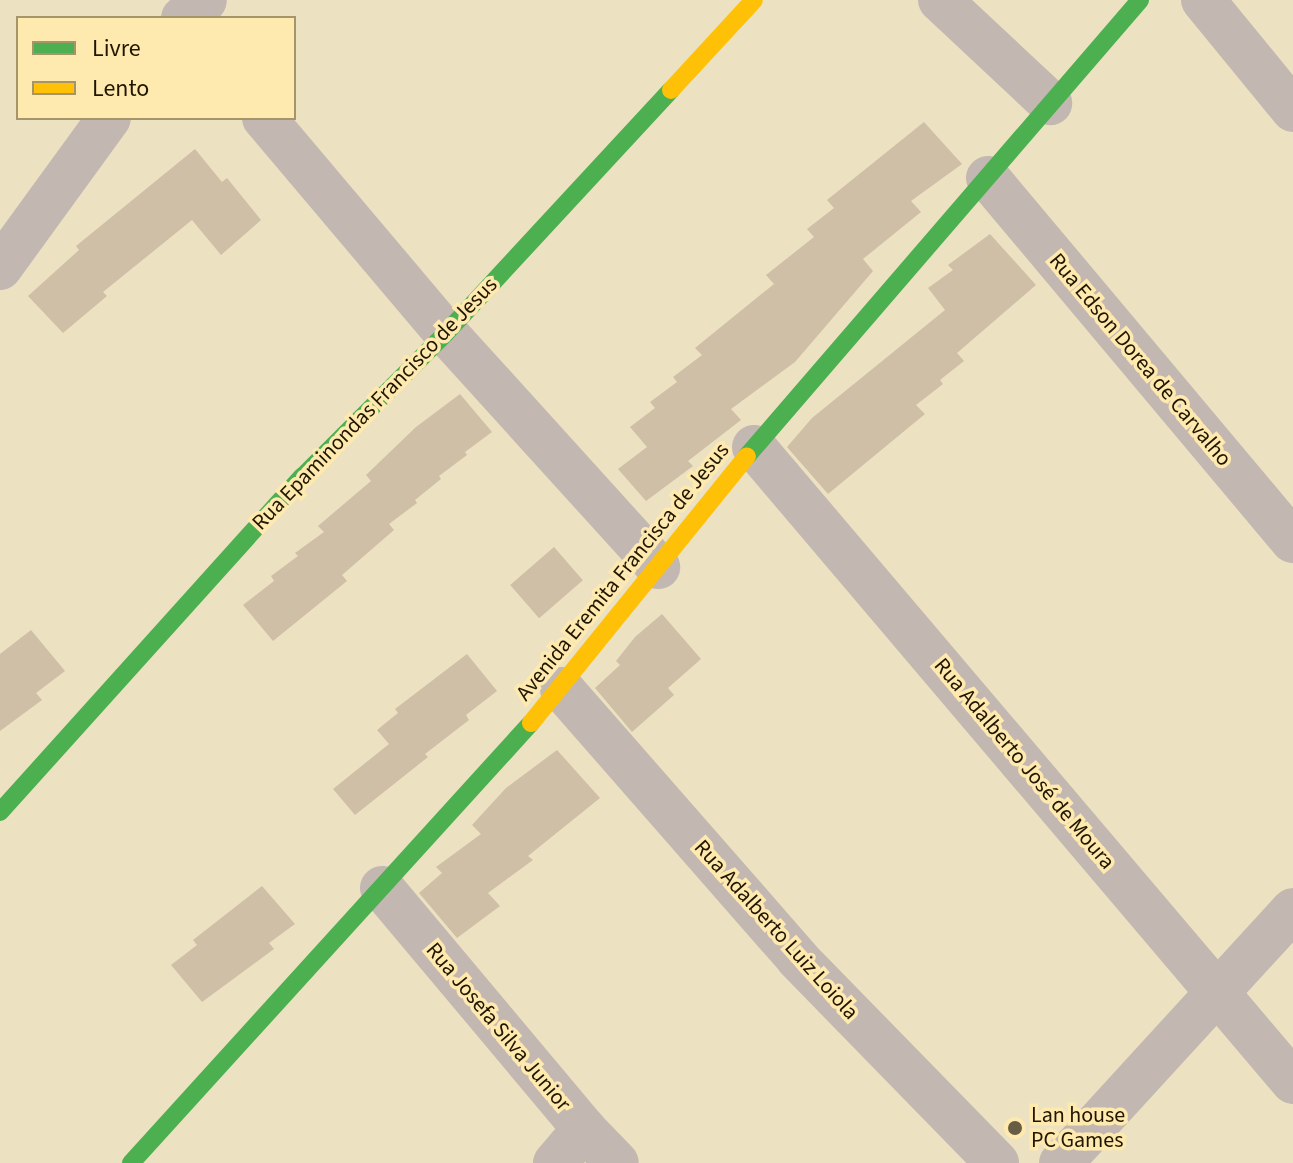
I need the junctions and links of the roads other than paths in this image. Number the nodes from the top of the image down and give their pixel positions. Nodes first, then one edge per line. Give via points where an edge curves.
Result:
1 (162, 0) edge
2 (205, 0) edge
3 (754, 0) edge
4 (940, 0) edge
5 (1140, 0) edge
6 (1203, 0) edge
7 (179, 16) edge
8 (184, 16) edge
9 (1050, 103) junction
10 (1293, 110) edge
11 (108, 120) edge
12 (266, 120) edge
13 (988, 178) junction
14 (0, 268) edge
15 (446, 333) junction
16 (754, 447) junction
17 (1293, 541) edge
18 (658, 567) junction
19 (562, 689) junction
20 (0, 812) edge
21 (382, 888) junction
22 (1293, 910) edge
23 (1216, 990) junction
24 (1293, 1082) edge
25 (584, 1129) junction
26 (131, 1163) edge
27 (555, 1163) edge
28 (617, 1163) edge
29 (997, 1163) edge
30 (1061, 1163) edge

1 - 7 street
2 - 8 street
3 - 15 street, Rua Epaminondas Francisco de Jesus
4 - 9 street
5 - 9 street, Avenida Eremita Francisca de Jesus
6 - 10 street
9 - 13 street, Avenida Eremita Francisca de Jesus
11 - 14 street
12 - 15 street
13 - 16 street, Avenida Eremita Francisca de Jesus
13 - 17 street, Rua Edson Dorea de Carvalho
15 - 18 street
15 - 20 street, Rua Epaminondas Francisco de Jesus via 302,477
16 - 18 street, Avenida Eremita Francisca de Jesus
16 - 23 street, Rua Adalberto José de Moura
18 - 19 street, Avenida Eremita Francisca de Jesus
19 - 21 street, Avenida Eremita Francisca de Jesus
19 - 29 street, Rua Adalberto Luiz Loiola via 798,959
21 - 25 street, Rua Josefa Silva Junior
21 - 26 street, Avenida Eremita Francisca de Jesus
22 - 23 street
23 - 24 street, Rua Adalberto José de Moura
23 - 30 street
25 - 27 street
25 - 28 street, Rua Josefa Silva Junior

